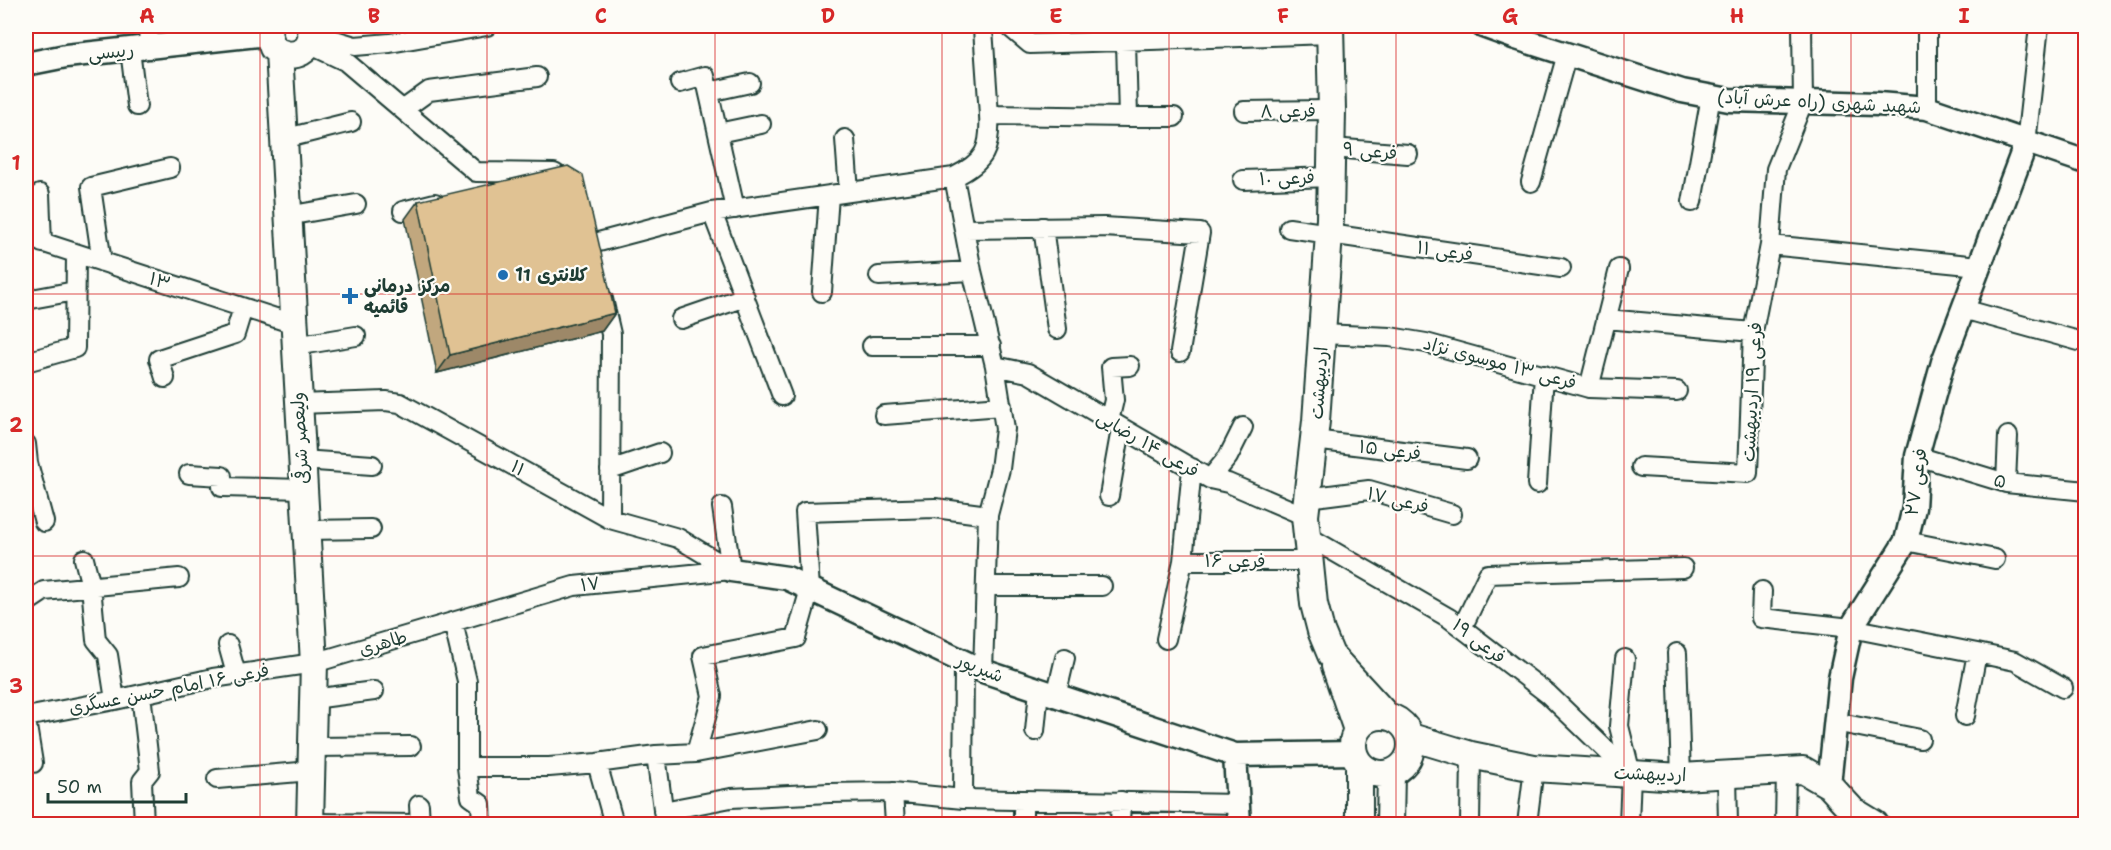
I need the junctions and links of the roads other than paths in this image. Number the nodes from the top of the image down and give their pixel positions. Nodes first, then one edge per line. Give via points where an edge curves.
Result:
1 (148, 26) edge
2 (487, 26) edge
3 (984, 26) edge
4 (1011, 26) edge
5 (1483, 26) edge
6 (1802, 26) edge
7 (1927, 26) edge
8 (2039, 26) edge
9 (1336, 28) edge
10 (194, 34) edge
11 (310, 34) edge
12 (272, 37) edge
13 (1126, 41) junction
14 (139, 49) junction
15 (1567, 54) junction
16 (26, 64) edge
17 (537, 77) dead end
18 (681, 83) dead end
19 (750, 83) dead end
20 (709, 92) junction
21 (1711, 96) junction
22 (1803, 102) junction
23 (137, 106) dead end
24 (1927, 108) junction
25 (404, 109) junction
26 (1332, 110) junction
27 (1244, 111) dead end
28 (989, 115) junction
29 (1128, 117) junction
30 (1174, 117) dead end
31 (351, 122) dead end
32 (761, 123) dead end
33 (718, 133) junction
34 (283, 138) junction
35 (846, 139) dead end
36 (2026, 143) junction
37 (1332, 148) junction
38 (1408, 154) dead end
39 (2085, 162) edge
40 (170, 168) dead end
41 (476, 172) junction
42 (954, 177) junction
43 (1332, 177) junction
44 (1243, 180) dead end
45 (1532, 182) dead end
46 (578, 187) edge
47 (849, 192) junction
48 (480, 193) edge
49 (39, 194) dead end
50 (829, 195) junction
51 (447, 201) edge
52 (1692, 202) dead end
53 (356, 204) dead end
54 (735, 209) junction
55 (402, 211) dead end
56 (711, 212) junction
57 (287, 216) junction
58 (1043, 228) junction
59 (1289, 228) dead end
60 (964, 229) junction
61 (1329, 234) junction
62 (34, 240) edge
63 (1770, 244) junction
64 (76, 254) junction
65 (102, 262) junction
66 (1979, 266) junction
67 (1561, 268) dead end
68 (1619, 269) dead end
69 (972, 272) junction
70 (879, 276) dead end
71 (75, 291) junction
72 (822, 292) dead end
73 (745, 297) junction
74 (26, 300) edge
75 (243, 308) junction
76 (1963, 309) junction
77 (681, 319) dead end
78 (1606, 320) junction
79 (1057, 329) dead end
80 (1753, 332) junction
81 (1322, 334) junction
82 (294, 335) junction
83 (356, 336) dead end
84 (2085, 343) edge
85 (872, 346) dead end
86 (991, 346) junction
87 (1180, 352) dead end
88 (26, 362) edge
89 (995, 366) junction
90 (1130, 366) dead end
91 (1544, 375) junction
92 (165, 378) dead end
93 (1589, 387) junction
94 (1677, 391) dead end
95 (782, 396) dead end
96 (298, 404) junction
97 (1002, 406) junction
98 (884, 415) dead end
99 (1115, 425) junction
100 (1243, 427) dead end
101 (2008, 436) dead end
102 (1314, 440) junction
103 (26, 444) edge
104 (660, 453) dead end
105 (1917, 456) junction
106 (1467, 459) dead end
107 (302, 460) junction
108 (372, 465) dead end
109 (1641, 467) dead end
110 (1192, 468) junction
111 (610, 470) junction
112 (189, 474) dead end
113 (1210, 479) junction
114 (2006, 483) junction
115 (1538, 484) dead end
116 (303, 489) junction
117 (2085, 491) edge
118 (1109, 496) dead end
119 (722, 507) dead end
120 (1452, 514) dead end
121 (988, 515) junction
122 (610, 519) junction
123 (44, 522) dead end
124 (1307, 527) junction
125 (371, 529) dead end
126 (306, 530) junction
127 (1906, 541) junction
128 (84, 559) dead end
129 (1995, 559) dead end
130 (1183, 561) junction
131 (1683, 568) dead end
132 (731, 570) junction
133 (178, 579) dead end
134 (92, 586) junction
135 (987, 586) junction
136 (1102, 586) dead end
137 (810, 589) junction
138 (1762, 591) dead end
139 (26, 603) edge
140 (453, 622) junction
141 (1462, 628) junction
142 (1851, 628) junction
143 (1166, 639) dead end
144 (228, 645) dead end
145 (1677, 653) dead end
146 (1977, 653) junction
147 (1331, 655) junction
148 (1065, 658) dead end
149 (1625, 659) dead end
150 (314, 663) junction
151 (974, 667) junction
152 (236, 674) junction
153 (2063, 688) dead end
154 (374, 691) dead end
155 (1048, 693) junction
156 (141, 694) junction
157 (313, 699) junction
158 (115, 700) junction
159 (1386, 716) junction
160 (1965, 716) dead end
161 (26, 719) edge
162 (1835, 722) junction
163 (818, 730) dead end
164 (1035, 731) dead end
165 (1411, 737) junction
166 (1920, 739) dead end
167 (411, 746) dead end
168 (1357, 749) junction
169 (696, 753) junction
170 (656, 755) junction
171 (1235, 755) junction
172 (1471, 755) junction
173 (311, 759) junction
174 (33, 763) dead end
175 (597, 764) junction
176 (467, 767) junction
177 (1534, 768) junction
178 (1786, 771) junction
179 (1390, 773) junction
180 (1631, 774) junction
181 (1727, 774) junction
182 (1681, 777) junction
183 (217, 779) dead end
184 (1829, 785) junction
185 (893, 792) junction
186 (963, 799) junction
187 (1023, 800) junction
188 (1121, 801) junction
189 (418, 805) dead end
190 (1238, 814) edge
191 (1851, 817) edge
192 (664, 818) edge
193 (310, 824) edge
194 (144, 825) edge
195 (482, 825) edge
196 (614, 825) edge
197 (895, 825) edge
198 (1023, 825) edge
199 (1120, 825) edge
200 (1359, 825) edge
201 (1390, 825) edge
202 (1470, 825) edge
203 (1527, 825) edge
204 (1629, 825) edge
205 (1728, 825) edge
206 (1785, 825) edge
207 (1875, 825) edge

1 - 14 street
2 - 11 street via 390,43 355,45
3 - 28 street
4 - 13 street via 1030,44
5 - 15 street, شهید شهری (راه عرش آباد)
6 - 22 street
7 - 24 street
8 - 36 street
9 - 13 street
9 - 26 main road, اردیبهشت
10 - 12 street, رییسی
10 - 14 street, رییسی
11 - 12 main road via 296,54 287,55
11 - 25 street
12 - 34 main road, ولیعصر شرقی
13 - 29 street
14 - 16 street, رییسی
14 - 23 street
15 - 21 street, شهید شهری (راه عرش آباد) via 1682,91
15 - 45 street
17 - 25 street via 429,91
18 - 20 street via 705,76
19 - 20 street
20 - 33 street
21 - 22 street, شهید شهری (راه عرش آباد)
21 - 52 street
22 - 24 street, شهید شهری (راه عرش آباد)
22 - 63 street, فرعی ۱۹ اردیبهشت via 1776,169
24 - 36 street, شهید شهری (راه عرش آباد)
25 - 41 street
26 - 27 street, فرعی ۸
26 - 37 main road, اردیبهشت
28 - 29 street
28 - 42 street via 990,135 984,153 972,168
29 - 30 street
31 - 34 street
32 - 33 street
33 - 54 street
34 - 57 main road, ولیعصر شرقی
35 - 47 street
36 - 39 street, شهید شهری (راه عرش آباد)
36 - 66 street, فرعی ۲۷
37 - 38 street, فرعی ۹
37 - 43 main road, اردیبهشت
40 - 65 street via 91,187
41 - 46 street via 554,173
41 - 48 street
42 - 47 street
42 - 60 street
43 - 44 street, فرعی ۱۰
43 - 61 main road, اردیبهشت
47 - 50 street
49 - 62 street
50 - 54 street
50 - 72 street
51 - 55 street
53 - 57 street
54 - 56 street
56 - 73 street
56 - 111 street via 590,238 611,334
57 - 82 main road, ولیعصر شرقی
58 - 60 street
58 - 79 street
58 - 87 street via 1200,233
59 - 61 street, فرعی ۱۱
60 - 69 street
61 - 67 street, فرعی ۱۱
61 - 81 main road, اردیبهشت
62 - 64 street, ۱۳
63 - 66 street
63 - 80 street, فرعی ۱۹ اردیبهشت
64 - 65 street, ۱۳
64 - 71 street
65 - 75 street, ۱۳
66 - 76 street, فرعی ۲۷
68 - 78 street
69 - 70 street
69 - 86 street
71 - 74 street
71 - 88 street via 75,348
73 - 77 street
73 - 95 street
75 - 82 street, ۱۳
75 - 92 street via 235,334 159,359
76 - 84 street
76 - 105 street, فرعی ۲۷ via 1943,362
78 - 80 street
78 - 93 street
80 - 109 street, فرعی ۱۹ اردیبهشت via 1748,473
81 - 91 street, فرعی ۱‍۳ موسوی نژاد via 1426,343
81 - 102 main road, اردیبهشت
82 - 83 street
82 - 96 main road, ولیعصر شرقی
85 - 86 street
86 - 89 street
89 - 97 street
89 - 99 street, فرعی ۱۴ رضایی via 1028,374
90 - 99 street via 1111,368
91 - 93 street, فرعی ۱‍۳ موسوی نژاد
91 - 115 street
93 - 94 street, فرعی ۱‍۳ موسوی نژاد
96 - 107 main road, ولیعصر شرقی
96 - 122 street, ۱۱ via 386,400 400,404
97 - 98 street
97 - 121 street via 1005,429 1000,468
99 - 110 street, فرعی ۱۴ رضایی
99 - 118 street
100 - 113 street via 1228,457
101 - 114 street
102 - 106 street, فرعی ۱۵
102 - 124 main road, اردیبهشت
103 - 123 street
104 - 111 street
105 - 114 street, ۵
105 - 127 street, فرعی ۲۷ via 1914,508
107 - 108 street
107 - 116 main road, ولیعصر شرقی
110 - 113 street, فرعی ۱۴ رضایی
110 - 130 street, فرعی ۱۶
111 - 122 street
112 - 116 street via 222,476 222,487
113 - 124 street, فرعی ۱۴ رضایی via 1228,483
114 - 117 street, ۵
116 - 126 main road, ولیعصر شرقی
119 - 132 street
120 - 124 street, فرعی ۱۷ via 1369,490
121 - 135 street
121 - 137 street via 935,508 805,513
122 - 132 street, ۱۱ via 678,538
124 - 130 street, فرعی ۱۶
124 - 141 street, فرعی ۱۹
124 - 147 main road, اردیبهشت via 1314,604
125 - 126 street
126 - 150 main road, ولیعصر شرقی
127 - 129 street
127 - 142 street, فرعی ۲۷
128 - 134 street
130 - 143 street
131 - 141 street via 1488,574
132 - 137 street, شیرپور via 788,578
132 - 140 street, ۱۷ via 574,586
133 - 134 street
134 - 139 street via 44,591
134 - 158 street via 96,640 108,655
135 - 136 street
135 - 151 street
137 - 151 street, شیرپور
137 - 169 street via 796,638 703,656 712,696
138 - 142 street via 1761,618
140 - 150 street, طاهری
140 - 176 street via 467,681
141 - 180 street, فرعی ۱۹ via 1548,693
142 - 146 street
142 - 162 street, فرعی ۲۷
144 - 152 street
145 - 182 street
146 - 153 street via 2015,661
146 - 160 street
147 - 159 main road, اردیبهشت
147 - 168 main road
148 - 155 street
149 - 180 street via 1619,726
150 - 152 street, فرعی ۱۶ امام حسن عسگری
150 - 157 main road, ولیعصر شرقی
151 - 155 street, شیرپور
151 - 186 street
152 - 156 street, فرعی ۱۶ امام حسن عسگری
154 - 157 street
155 - 164 street
155 - 171 street, شیرپور
156 - 158 street, فرعی ۱۶ امام حسن عسگری
156 - 194 street via 150,771 142,781
157 - 173 main road, ولیعصر شرقی
158 - 161 street, فرعی ۱۶ امام حسن عسگری
159 - 165 main road, اردیبهشت via 1406,726
159 - 168 main road via 1374,716 1364,722
161 - 174 street
162 - 166 street
162 - 184 street, فرعی ۲۷
163 - 169 street
165 - 172 main road, اردیبهشت
165 - 179 main road via 1408,759
167 - 173 street
168 - 171 street, شیرپور
168 - 179 main road via 1368,771
168 - 200 main road
169 - 170 street
170 - 175 street
170 - 192 street
171 - 190 street
172 - 177 main road, اردیبهشت
172 - 202 street
173 - 183 street
173 - 193 main road, ولیعصر شرقی
175 - 176 street
175 - 196 street
176 - 195 street via 471,797 481,804
177 - 180 main road, اردیبهشت
177 - 203 street
178 - 181 main road, اردیبهشت
178 - 184 main road, اردیبهشت via 1803,770
178 - 206 street
179 - 201 main road
180 - 182 main road, اردیبهشت
180 - 204 street
181 - 182 main road, اردیبهشت
181 - 205 street
184 - 191 main road, اردیبهشت
185 - 186 street
185 - 192 street via 731,798
185 - 197 street
186 - 187 street
187 - 188 street
187 - 198 street
188 - 190 street
188 - 199 street
189 - 193 street via 420,824
191 - 207 main road, اردیبهشت

